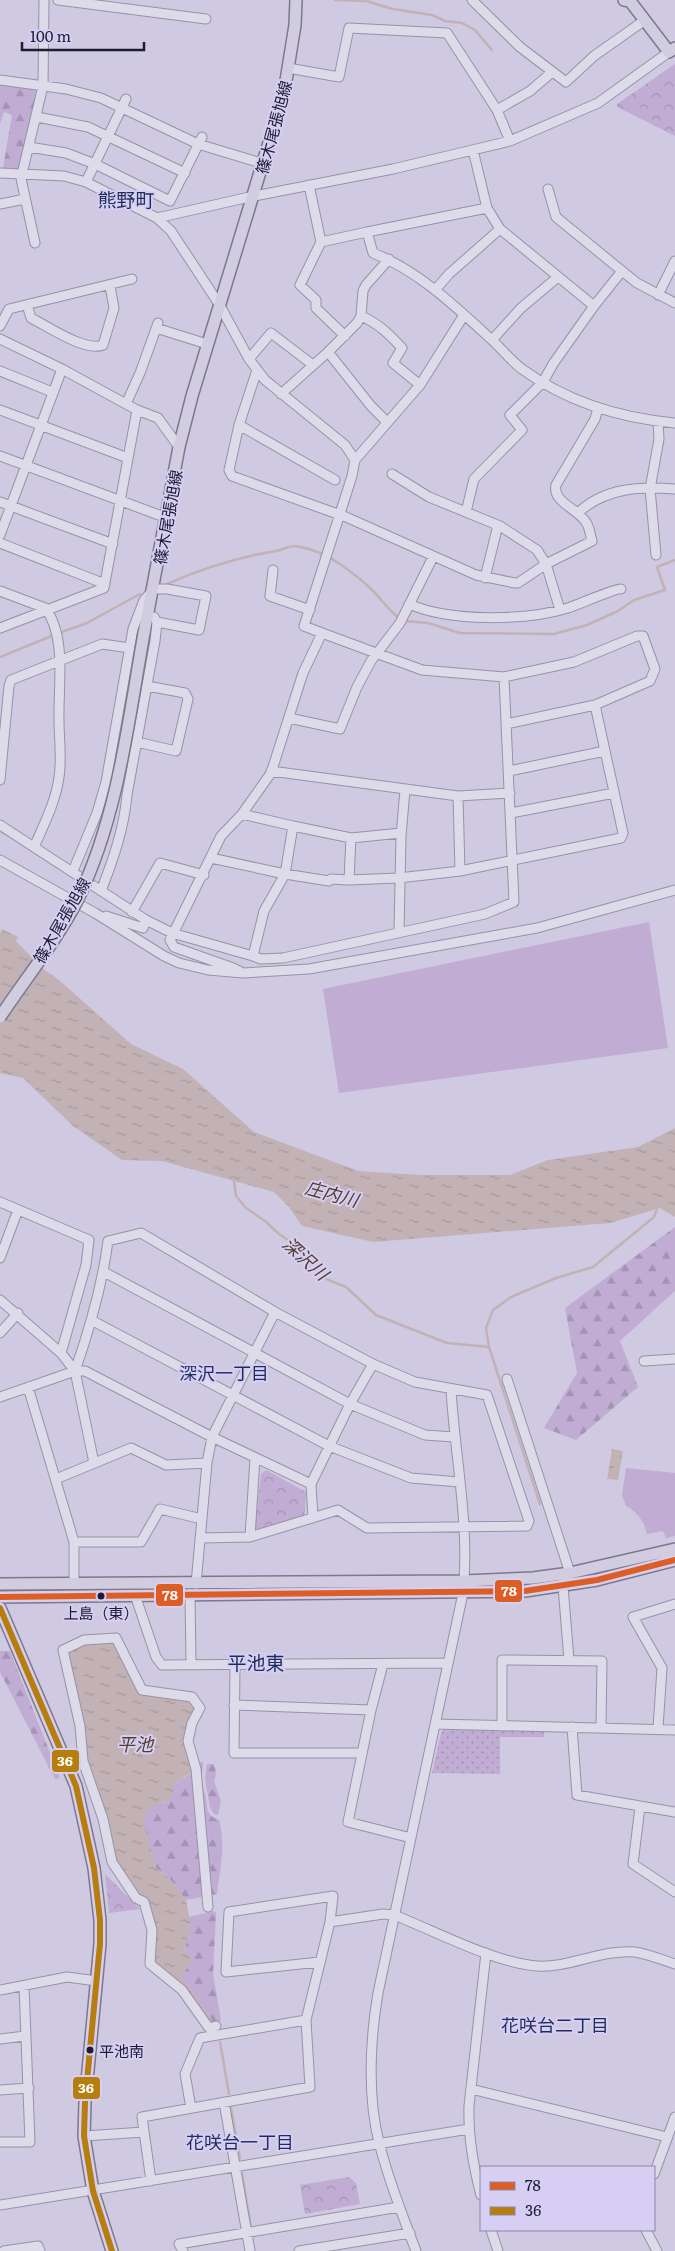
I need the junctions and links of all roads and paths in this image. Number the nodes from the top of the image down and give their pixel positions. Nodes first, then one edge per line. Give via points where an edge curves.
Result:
1 (44, 0) edge
2 (58, 0) edge
3 (296, 0) edge
4 (472, 0) edge
5 (624, 0) edge
6 (630, 0) edge
7 (206, 19) dead end
8 (645, 20) junction
9 (672, 50) edge
10 (288, 68) junction
11 (551, 72) junction
12 (0, 80) edge
13 (43, 86) junction
14 (124, 103) junction
15 (497, 110) junction
16 (37, 117) junction
17 (109, 136) junction
18 (200, 141) junction
19 (510, 141) junction
20 (29, 146) junction
21 (473, 150) junction
22 (95, 164) junction
23 (264, 164) junction
24 (0, 173) edge
25 (185, 173) junction
26 (21, 174) junction
27 (86, 182) junction
28 (309, 185) junction
29 (548, 188) dead end
30 (254, 196) junction
31 (25, 198) junction
32 (0, 204) edge
33 (487, 208) junction
34 (157, 218) junction
35 (500, 228) junction
36 (368, 232) junction
37 (321, 242) junction
38 (35, 243) dead end
39 (389, 259) junction
40 (675, 261) edge
41 (622, 271) junction
42 (558, 277) junction
43 (132, 279) dead end
44 (110, 286) junction
45 (435, 290) junction
46 (658, 295) junction
47 (675, 303) edge
48 (219, 304) junction
49 (27, 305) junction
50 (594, 306) junction
51 (464, 315) junction
52 (361, 316) junction
53 (0, 326) edge
54 (344, 336) junction
55 (0, 339) edge
56 (492, 340) junction
57 (207, 344) junction
58 (328, 352) junction
59 (249, 360) junction
60 (313, 365) junction
61 (62, 369) junction
62 (257, 370) junction
63 (0, 371) edge
64 (543, 382) junction
65 (420, 385) junction
66 (52, 392) junction
67 (281, 394) junction
68 (126, 404) junction
69 (598, 408) junction
70 (0, 410) edge
71 (137, 410) junction
72 (658, 421) junction
73 (387, 422) junction
74 (675, 423) edge
75 (41, 425) junction
76 (239, 425) junction
77 (179, 447) junction
78 (0, 456) edge
79 (128, 458) junction
80 (355, 460) junction
81 (26, 465) junction
82 (392, 474) dead end
83 (335, 480) dead end
84 (651, 488) junction
85 (675, 489) edge
86 (120, 501) junction
87 (0, 502) edge
88 (11, 506) junction
89 (466, 512) junction
90 (578, 513) junction
91 (340, 515) junction
92 (167, 518) junction
93 (498, 525) junction
94 (0, 535) edge
95 (0, 543) edge
96 (113, 544) junction
97 (656, 555) dead end
98 (433, 557) junction
99 (546, 564) junction
100 (273, 570) dead end
101 (485, 578) junction
102 (105, 584) junction
103 (154, 589) junction
104 (621, 589) dead end
105 (0, 591) edge
106 (410, 604) junction
107 (150, 610) junction
108 (310, 610) junction
109 (560, 610) junction
110 (47, 611) junction
111 (157, 622) junction
112 (0, 628) edge
113 (322, 633) junction
114 (130, 648) junction
115 (377, 655) junction
116 (60, 662) junction
117 (504, 677) junction
118 (147, 686) junction
119 (595, 705) junction
120 (289, 718) junction
121 (506, 724) junction
122 (2, 731) edge
123 (137, 742) junction
124 (605, 751) junction
125 (271, 771) junction
126 (509, 771) junction
127 (0, 780) edge
128 (405, 790) junction
129 (510, 793) junction
130 (614, 793) junction
131 (458, 796) junction
132 (511, 813) junction
133 (242, 814) junction
134 (0, 824) edge
135 (293, 826) junction
136 (401, 833) junction
137 (351, 838) junction
138 (35, 845) junction
139 (211, 858) junction
140 (0, 860) edge
141 (512, 861) junction
142 (73, 871) junction
143 (460, 871) junction
144 (286, 874) junction
145 (204, 875) junction
146 (399, 878) junction
147 (349, 880) junction
148 (675, 890) edge
149 (100, 891) junction
150 (95, 912) junction
151 (132, 912) junction
152 (146, 920) junction
153 (399, 932) junction
154 (172, 933) junction
155 (253, 956) junction
156 (243, 973) junction
157 (0, 1017) edge
158 (0, 1202) edge
159 (18, 1210) junction
160 (0, 1258) edge
161 (104, 1272) junction
162 (0, 1300) edge
163 (275, 1312) junction
164 (18, 1313) junction
165 (93, 1321) junction
166 (0, 1333) edge
167 (61, 1353) junction
168 (254, 1354) junction
169 (675, 1359) edge
170 (644, 1361) dead end
171 (373, 1364) junction
172 (75, 1371) junction
173 (507, 1379) dead end
174 (28, 1387) junction
175 (451, 1390) junction
176 (232, 1395) junction
177 (0, 1396) edge
178 (350, 1404) junction
179 (212, 1437) junction
180 (454, 1437) junction
181 (329, 1446) junction
182 (255, 1458) junction
183 (94, 1463) junction
184 (207, 1463) junction
185 (56, 1479) junction
186 (459, 1482) junction
187 (311, 1484) junction
188 (313, 1518) junction
189 (202, 1519) junction
190 (464, 1527) junction
191 (250, 1537) junction
192 (201, 1538) junction
193 (74, 1542) junction
194 (675, 1549) edge
195 (675, 1560) edge
196 (570, 1573) junction
197 (0, 1584) edge
198 (74, 1584) junction
199 (563, 1586) junction
200 (464, 1587) junction
201 (193, 1589) junction
202 (135, 1595) junction
203 (0, 1597) edge
204 (675, 1604) edge
205 (0, 1608) edge
206 (568, 1660) junction
207 (448, 1663) junction
208 (191, 1664) junction
209 (383, 1664) junction
210 (235, 1665) junction
211 (234, 1705) junction
212 (371, 1710) junction
213 (435, 1724) junction
214 (502, 1725) junction
215 (572, 1727) junction
216 (602, 1727) junction
217 (658, 1728) junction
218 (675, 1730) edge
219 (362, 1753) junction
220 (640, 1806) junction
221 (675, 1812) edge
222 (411, 1838) junction
223 (675, 1892) edge
224 (208, 1907) dead end
225 (394, 1915) junction
226 (330, 1922) junction
227 (486, 1953) junction
228 (319, 1962) junction
229 (675, 1964) edge
230 (97, 1981) junction
231 (24, 1986) junction
232 (0, 1990) edge
233 (306, 2020) junction
234 (216, 2026) dead end
235 (25, 2036) junction
236 (0, 2039) edge
237 (29, 2088) junction
238 (471, 2089) junction
239 (0, 2090) edge
240 (224, 2102) junction
241 (191, 2108) junction
242 (675, 2117) edge
243 (469, 2129) junction
244 (144, 2132) junction
245 (84, 2136) junction
246 (667, 2137) junction
247 (0, 2142) edge
248 (379, 2144) junction
249 (234, 2167) junction
250 (655, 2171) edge
251 (151, 2181) junction
252 (93, 2191) junction
253 (480, 2191) edge
254 (0, 2205) edge
255 (399, 2206) junction
256 (491, 2231) edge
257 (647, 2231) edge
258 (246, 2233) junction
259 (410, 2233) junction
260 (4, 2251) edge
261 (40, 2251) edge
262 (112, 2251) edge
263 (183, 2251) edge
264 (250, 2251) edge
265 (299, 2251) edge
266 (416, 2251) edge
267 (498, 2251) edge
268 (657, 2251) edge

1 - 13 street
2 - 7 street
3 - 10 main road, 篠木尾張旭線
4 - 11 street
5 - 6 main road
6 - 8 main road
8 - 9 main road
8 - 11 street via 594,56 566,82
9 - 19 street via 598,103
10 - 15 street via 339,77 349,28 447,33
10 - 23 main road, 篠木尾張旭線
11 - 15 street via 530,91
12 - 13 street
13 - 14 street
13 - 16 street
14 - 17 street
14 - 18 street
15 - 19 street
16 - 17 street via 88,127
16 - 20 street
17 - 22 street
17 - 25 street
18 - 23 street
18 - 25 street
19 - 21 street
20 - 22 street via 66,153
20 - 26 street
21 - 28 street
21 - 33 street
22 - 25 street via 170,201
22 - 27 street
23 - 30 main road, 篠木尾張旭線
24 - 26 street
26 - 27 street via 64,176
26 - 31 street
27 - 34 street
28 - 30 street
28 - 37 street
29 - 41 street via 556,217
30 - 34 street
30 - 48 main road, 篠木尾張旭線
31 - 32 street
31 - 38 street
33 - 35 street
33 - 36 street
34 - 48 street via 171,231
35 - 42 street
35 - 45 street
36 - 37 street
36 - 39 street via 373,253
37 - 54 street via 300,286 316,300 316,308
39 - 45 street
39 - 52 street via 363,291
40 - 46 street
41 - 46 street
41 - 50 street
42 - 50 street
42 - 56 street via 521,308
43 - 44 street
44 - 49 street
44 - 49 street via 114,308 103,345 96,348 85,346 32,318
45 - 51 street
46 - 47 street
48 - 57 main road, 篠木尾張旭線
48 - 59 street
49 - 53 street via 9,309
50 - 64 street
51 - 56 street
51 - 65 street
52 - 54 street
52 - 65 street via 373,321 402,348 392,364
54 - 58 street
55 - 61 street
56 - 64 street via 521,369
57 - 68 street via 157,325
57 - 77 main road, 篠木尾張旭線
58 - 60 street
58 - 73 street
59 - 60 street via 270,333
59 - 62 street
60 - 67 street
61 - 66 street
61 - 68 street
62 - 67 street
62 - 76 street
63 - 66 street
64 - 69 street
64 - 89 street via 510,415 522,430 474,479
65 - 73 street
66 - 75 street
67 - 80 street via 345,445
68 - 71 street
69 - 72 street
69 - 90 street via 554,492
70 - 75 street
71 - 77 street via 158,418
71 - 79 street
72 - 74 street
72 - 84 street via 659,439
73 - 80 street
75 - 79 street
75 - 81 street
76 - 83 street
76 - 91 street via 229,470 232,476
77 - 92 main road, 篠木尾張旭線
78 - 81 street
79 - 86 street
80 - 91 street
81 - 86 street
81 - 88 street
82 - 89 street via 428,497
84 - 85 street
84 - 90 street via 630,488 610,493
84 - 97 street
86 - 92 street
86 - 96 street
87 - 88 street
88 - 94 street
88 - 96 street
89 - 93 street
90 - 99 street via 587,524 592,540
91 - 98 street
91 - 108 street
92 - 103 main road, 篠木尾張旭線
93 - 99 street via 538,550
93 - 101 street
95 - 102 street
96 - 102 street
98 - 101 street
98 - 106 street
99 - 101 street via 518,583
99 - 109 street
100 - 108 street via 270,596
102 - 110 street via 104,588
103 - 107 main road, 篠木尾張旭線
103 - 111 street via 206,596 199,630
103 - 114 street via 144,600
104 - 109 street via 616,588
105 - 110 street
106 - 109 street via 425,611 466,617 522,616
106 - 115 street
107 - 111 street
107 - 157 main road, 篠木尾張旭線, bridge via 116,790 95,858 61,928
108 - 113 street via 304,626
110 - 112 street
110 - 116 street
111 - 118 street
113 - 115 street
113 - 120 street via 302,673
114 - 116 street via 102,644
114 - 142 street via 106,782 97,814
115 - 117 street via 422,670
115 - 120 street via 357,687 340,729
116 - 122 street via 12,680
116 - 138 street via 60,777 51,810
117 - 119 street via 574,662 643,636 655,669 650,681
117 - 121 street
118 - 123 street
118 - 123 street via 185,693 188,699 176,751
119 - 121 street
119 - 124 street
120 - 125 street
121 - 126 street
122 - 127 street
123 - 149 street via 125,816
124 - 126 street
124 - 130 street
125 - 128 street
125 - 133 street
126 - 129 street
128 - 131 street
128 - 136 street
129 - 131 street
129 - 132 street
130 - 132 street
130 - 141 street via 623,833 621,838
131 - 143 street
132 - 141 street
133 - 135 street
133 - 139 street via 221,836
134 - 138 street
135 - 137 street
135 - 144 street
136 - 137 street
136 - 146 street
137 - 147 street
138 - 142 street
139 - 144 street
139 - 145 street
140 - 150 street
141 - 143 street
141 - 153 street via 514,902 485,914
142 - 149 street
143 - 146 street
144 - 147 street via 329,881 332,878
144 - 155 street via 262,917
145 - 151 street via 160,863
145 - 154 street
146 - 147 street
146 - 153 street
148 - 156 street via 537,928 309,969
149 - 151 street
150 - 152 street via 143,928
150 - 156 street via 179,963
151 - 152 street
152 - 154 street
153 - 155 street via 283,958
154 - 155 street
154 - 156 street via 170,940 174,947
158 - 159 street
159 - 160 street
159 - 167 street via 89,1240 86,1265
161 - 163 street via 108,1242 141,1233
161 - 165 street
161 - 168 street
162 - 164 street
163 - 168 street
163 - 171 street
164 - 166 street
164 - 167 street
165 - 172 street
165 - 176 street
167 - 172 street
168 - 176 street
168 - 178 street
169 - 170 street
171 - 175 street via 415,1382
171 - 178 street
172 - 174 street
172 - 179 street via 85,1371
172 - 183 street
173 - 196 street
174 - 177 street
174 - 185 street
175 - 180 street
175 - 190 street via 487,1395 529,1521 527,1526
176 - 179 street
176 - 181 street
178 - 180 street via 425,1435
178 - 181 street
179 - 182 street
179 - 184 street
180 - 186 street
181 - 186 street via 411,1478
181 - 187 street
182 - 187 street
182 - 191 street
183 - 184 street via 131,1448 166,1465
183 - 185 street
184 - 189 street
185 - 193 street
186 - 190 street
187 - 188 street
188 - 190 street via 338,1510 367,1528
188 - 191 street
189 - 192 street
189 - 193 street via 160,1509 141,1542
190 - 200 street
191 - 192 street
192 - 201 street
193 - 198 street
194 - 196 main road
195 - 199 main road
196 - 200 main road
197 - 198 main road
198 - 201 main road
199 - 200 main road via 525,1591
199 - 206 street
200 - 201 main road
200 - 207 street
201 - 202 main road
201 - 208 street
202 - 203 main road
202 - 208 street via 156,1657 162,1665
204 - 217 street via 633,1616 662,1668
205 - 230 main road via 76,1786 89,1836 99,1908
206 - 214 street via 502,1660
206 - 216 street via 602,1661
207 - 209 street
207 - 213 street
208 - 210 street
209 - 210 street
209 - 212 street
210 - 211 street
211 - 212 street
211 - 219 street via 234,1753
212 - 219 street
213 - 214 street
213 - 222 street
214 - 215 street
215 - 216 street
215 - 220 street via 577,1795
216 - 217 street
217 - 218 street
219 - 222 street via 348,1822
220 - 221 street
220 - 223 street via 633,1864
222 - 225 street
224 - 234 street via 196,1769 188,1741 200,1708 192,1697 142,1690 116,1638 84,1640 63,1650 80,1726 83,1761 103,1819 112,1862 136,1898 144,1902 152,1930 150,1964 182,1990 209,2028
225 - 226 street
225 - 227 street
225 - 248 street via 378,1993 372,2043 371,2087
226 - 228 street
226 - 228 street via 333,1896 229,1912 226,1972
227 - 229 street via 538,1966 635,1952
227 - 238 street
228 - 233 street
230 - 231 street via 67,1977
230 - 245 main road
231 - 232 street
231 - 235 street
233 - 240 street via 310,2087
233 - 241 street via 200,2038 185,2074
235 - 236 street
235 - 237 street
237 - 239 street
237 - 247 street via 30,2142
238 - 243 street
238 - 246 street
240 - 241 street
240 - 249 street
241 - 244 street via 142,2117
242 - 246 street
243 - 248 street
243 - 253 street via 472,2162
244 - 245 street
244 - 251 street
245 - 252 main road
246 - 250 street
248 - 249 street
248 - 255 street
249 - 251 street
249 - 258 street
251 - 252 street
252 - 254 street
252 - 262 main road
255 - 258 street
255 - 259 street
256 - 267 street
257 - 268 street
258 - 263 street via 179,2244
258 - 264 street
259 - 265 street
259 - 266 street
260 - 261 street via 38,2246

